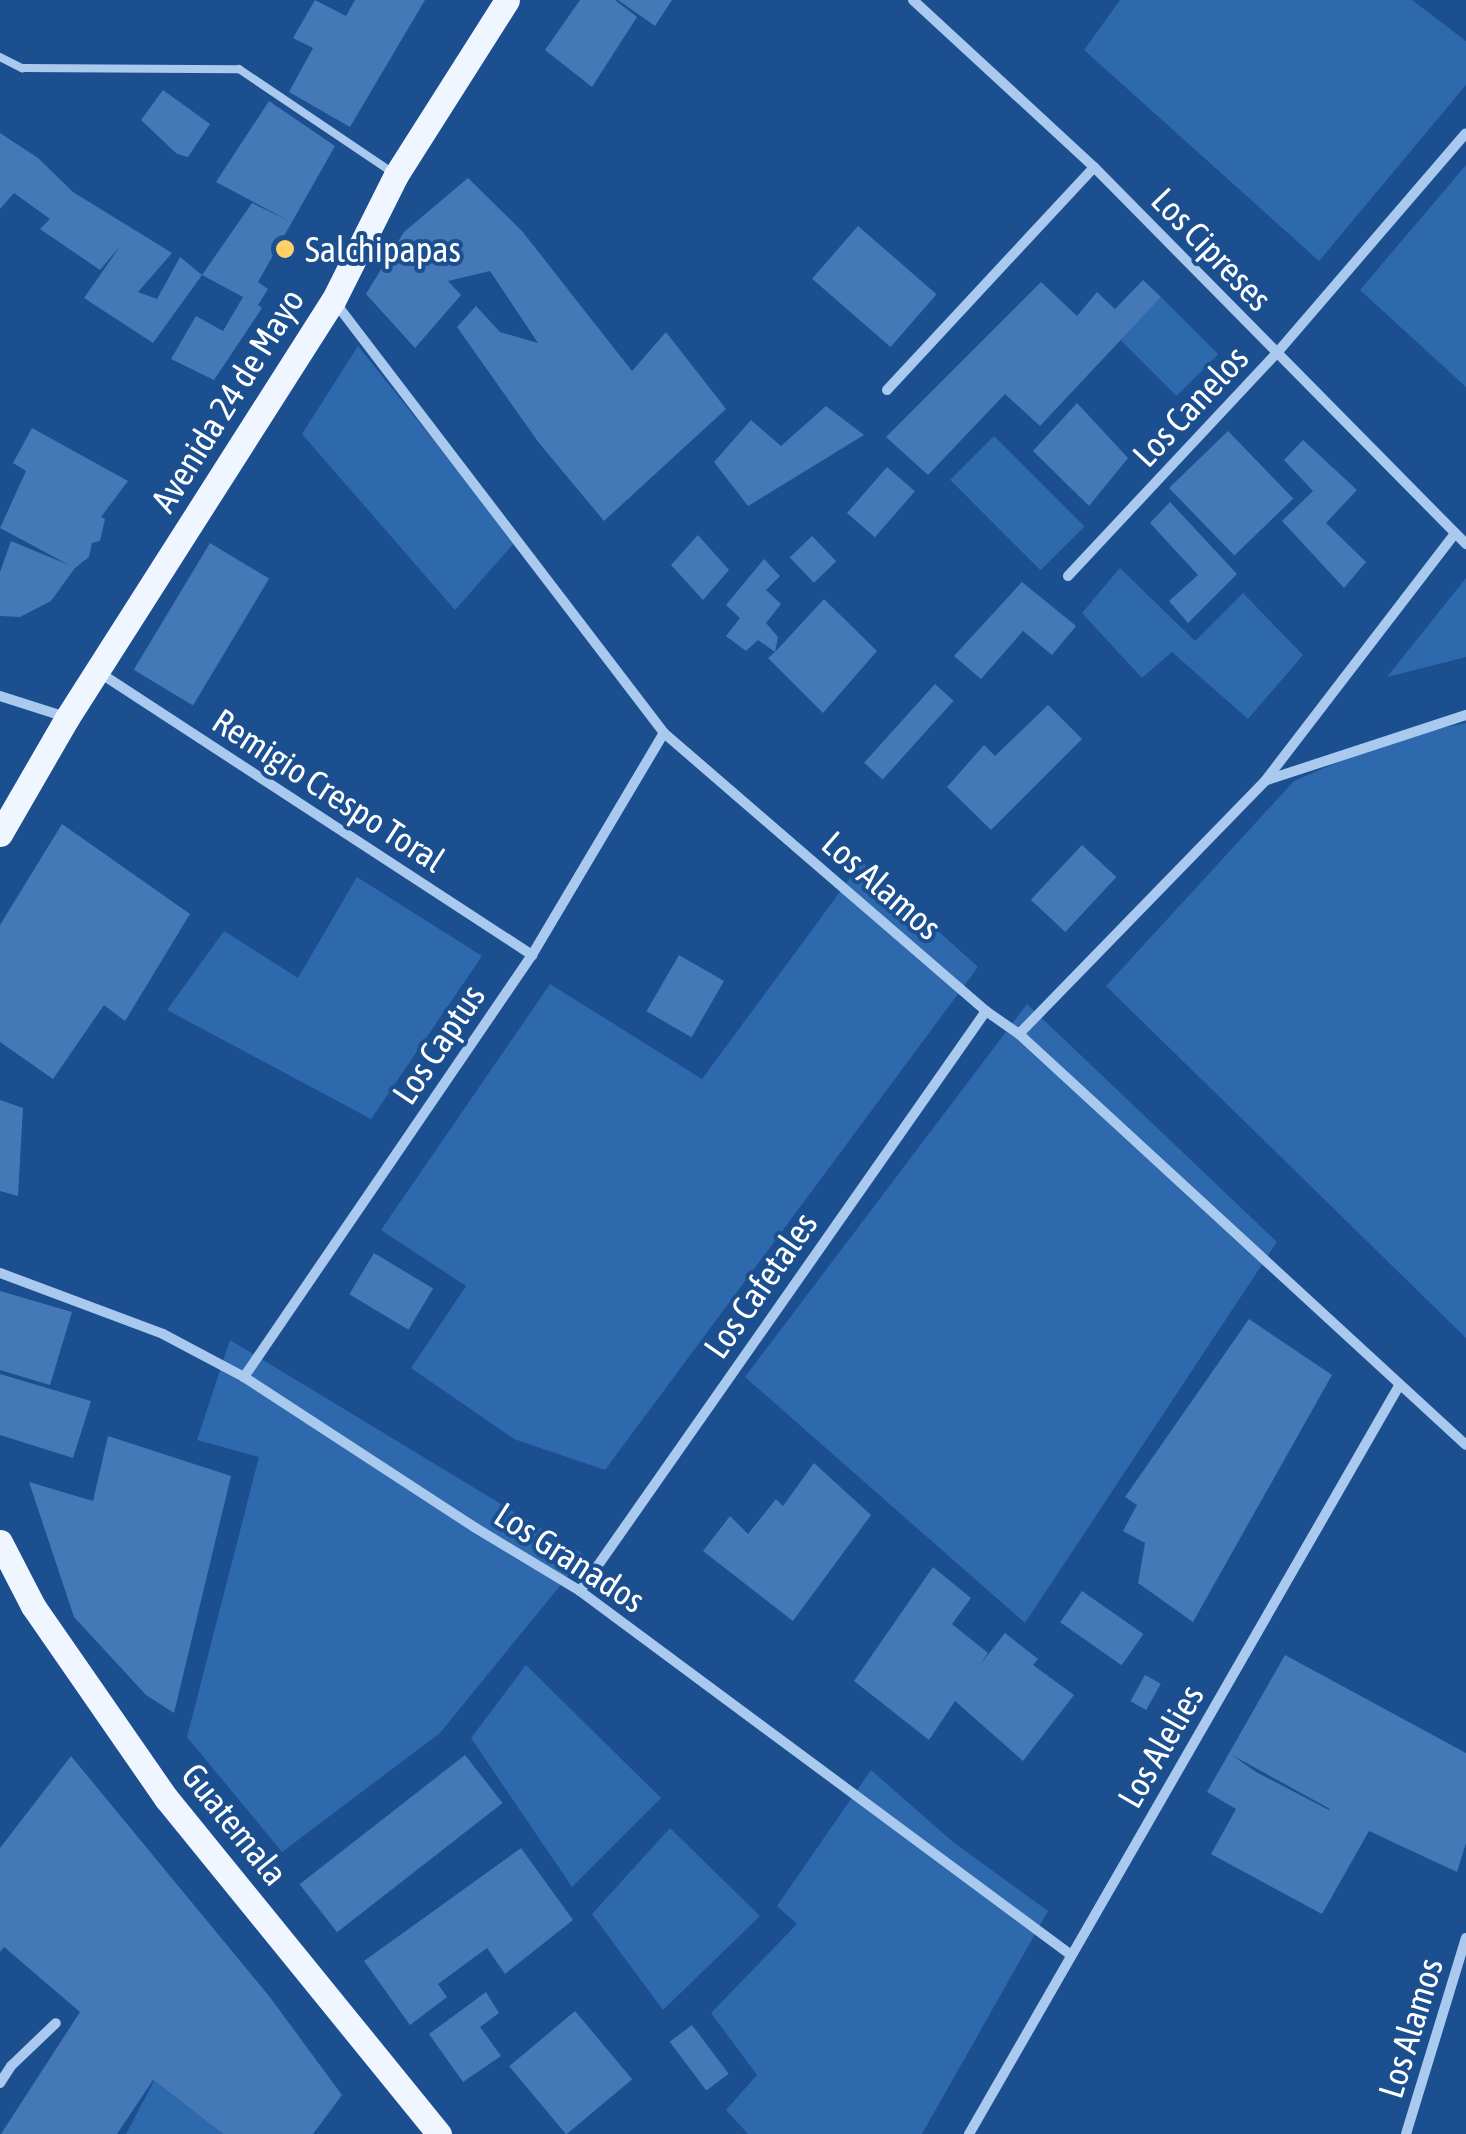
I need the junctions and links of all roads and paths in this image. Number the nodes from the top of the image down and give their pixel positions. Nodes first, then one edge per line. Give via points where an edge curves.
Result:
1 (507, 0) edge
2 (914, 0) edge
3 (0, 58) edge
4 (1466, 134) edge
5 (1094, 168) junction
6 (396, 175) junction
7 (333, 300) junction
8 (1276, 354) junction
9 (887, 390) dead end
10 (1455, 533) junction
11 (1466, 544) edge
12 (1068, 576) dead end
13 (97, 671) junction
14 (0, 696) edge
15 (1466, 716) edge
16 (66, 718) junction
17 (664, 733) junction
18 (1265, 781) junction
19 (0, 834) edge
20 (532, 955) junction
21 (986, 1011) junction
22 (1019, 1034) junction
23 (0, 1273) edge
24 (244, 1377) junction
25 (1400, 1386) junction
26 (1466, 1445) edge
27 (0, 1542) edge
28 (580, 1591) junction
29 (1466, 1938) edge
30 (1071, 1955) junction
31 (56, 2023) dead end
32 (0, 2084) edge
33 (439, 2134) edge
34 (969, 2134) edge
35 (1406, 2134) edge

1 - 6 main road, Avenida 24 de Mayo
2 - 5 street, Los Cipreses
3 - 6 lane via 22,68 239,68
4 - 8 street, Los Canelos
5 - 8 street, Los Cipreses
5 - 9 street
6 - 7 main road, Avenida 24 de Mayo
7 - 13 main road, Avenida 24 de Mayo
7 - 17 street, Los Alamos
8 - 10 street, Los Cipreses
8 - 12 street, Los Canelos
10 - 11 street, Los Cipreses
10 - 18 street
13 - 16 main road, Avenida 24 de Mayo
13 - 20 street, Remigio Crespo Toral
14 - 16 street
15 - 18 street
16 - 19 main road, Avenida 24 de Mayo
17 - 20 street, Los Captus
17 - 21 street, Los Alamos
18 - 22 street
20 - 24 street, Los Captus
21 - 22 street, Los Alamos
21 - 28 street, Los Cafetales
22 - 25 street, Los Alamos
23 - 24 street, Los Granados via 163,1334
24 - 28 street, Los Granados
25 - 26 street, Los Alamos
25 - 30 street, Los Alelies
27 - 33 main road, Guatemala via 34,1606 166,1798
28 - 30 street, Los Granados
29 - 35 street, Los Alamos
30 - 34 street, Los Alelies
31 - 32 street

